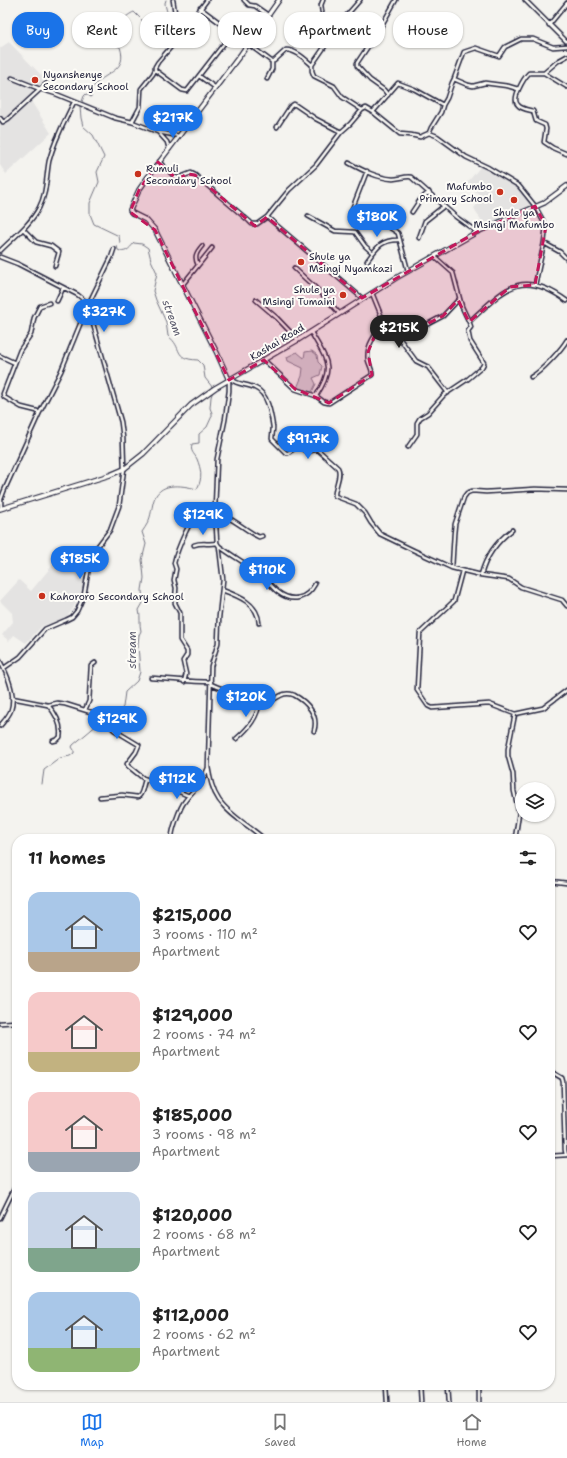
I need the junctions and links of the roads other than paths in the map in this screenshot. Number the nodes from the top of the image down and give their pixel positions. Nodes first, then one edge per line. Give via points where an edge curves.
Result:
1 (174, 0) edge
2 (207, 0) edge
3 (244, 0) edge
4 (279, 0) edge
5 (323, 0) edge
6 (360, 0) edge
7 (396, 0) edge
8 (525, 0) edge
9 (567, 3) edge
10 (200, 8) junction
11 (175, 12) edge
12 (264, 12) edge
13 (270, 12) edge
14 (322, 12) dead end
15 (218, 21) edge
16 (549, 24) junction
17 (567, 42) edge
18 (567, 46) edge
19 (221, 48) edge
20 (245, 48) edge
21 (253, 48) edge
22 (567, 56) edge
23 (272, 62) junction
24 (312, 65) junction
25 (155, 70) junction
26 (544, 74) junction
27 (199, 76) junction
28 (12, 78) dead end
29 (267, 79) dead end
30 (454, 79) junction
31 (46, 84) dead end
32 (567, 87) edge
33 (216, 88) junction
34 (40, 90) junction
35 (518, 90) junction
36 (388, 94) junction
37 (74, 102) junction
38 (443, 105) junction
39 (362, 110) junction
40 (373, 112) junction
41 (0, 118) edge
42 (132, 122) junction
43 (277, 127) dead end
44 (158, 132) junction
45 (341, 132) junction
46 (429, 134) junction
47 (179, 136) junction
48 (168, 152) junction
49 (567, 154) edge
50 (158, 162) junction
51 (349, 163) dead end
52 (367, 171) junction
53 (567, 186) edge
54 (429, 192) junction
55 (444, 206) junction
56 (535, 206) junction
57 (351, 212) dead end
58 (412, 212) dead end
59 (308, 216) dead end
60 (267, 217) junction
61 (381, 222) dead end
62 (24, 229) junction
63 (476, 232) junction
64 (419, 238) dead end
65 (400, 240) junction
66 (544, 243) junction
67 (202, 246) dead end
68 (212, 248) dead end
69 (114, 249) dead end
70 (0, 251) edge
71 (372, 253) junction
72 (435, 256) junction
73 (0, 257) edge
74 (567, 259) edge
75 (367, 261) dead end
76 (198, 265) junction
77 (55, 266) dead end
78 (294, 268) dead end
79 (408, 271) junction
80 (183, 284) junction
81 (535, 285) junction
82 (63, 288) junction
83 (372, 292) junction
84 (362, 298) junction
85 (459, 299) junction
86 (256, 300) dead end
87 (57, 301) dead end
88 (567, 301) edge
89 (48, 303) dead end
90 (88, 306) junction
91 (89, 310) junction
92 (339, 313) junction
93 (469, 322) junction
94 (385, 325) junction
95 (387, 328) junction
96 (311, 332) junction
97 (298, 340) junction
98 (567, 340) edge
99 (0, 356) edge
100 (264, 360) junction
101 (15, 363) junction
102 (531, 377) dead end
103 (230, 379) junction
104 (448, 393) junction
105 (2, 395) edge
106 (316, 396) junction
107 (39, 414) junction
108 (408, 447) dead end
109 (124, 469) junction
110 (567, 490) edge
111 (215, 508) junction
112 (1, 509) edge
113 (215, 512) junction
114 (512, 530) dead end
115 (262, 536) dead end
116 (194, 545) dead end
117 (218, 545) junction
118 (452, 568) junction
119 (462, 570) junction
120 (481, 575) junction
121 (315, 584) dead end
122 (222, 590) junction
123 (567, 606) edge
124 (259, 623) dead end
125 (0, 661) edge
126 (95, 663) dead end
127 (4, 668) junction
128 (151, 678) dead end
129 (184, 682) junction
130 (210, 683) junction
131 (567, 690) edge
132 (12, 698) junction
133 (260, 700) junction
134 (48, 705) junction
135 (86, 710) junction
136 (515, 714) junction
137 (0, 726) edge
138 (314, 731) dead end
139 (236, 739) dead end
140 (53, 741) dead end
141 (208, 767) junction
142 (146, 779) junction
143 (190, 796) junction
144 (100, 797) dead end
145 (173, 834) edge
146 (258, 834) edge
147 (516, 834) edge
148 (555, 882) edge
149 (567, 883) edge
150 (12, 1022) edge
151 (0, 1023) edge
152 (555, 1074) edge
153 (567, 1155) edge
154 (555, 1156) edge
155 (12, 1193) edge
156 (0, 1218) edge
157 (386, 1390) edge
158 (420, 1390) edge
159 (448, 1390) edge
160 (479, 1390) edge
161 (387, 1402) edge
162 (421, 1402) edge
163 (449, 1402) edge
164 (479, 1402) edge

1 - 11 street
2 - 10 street
3 - 12 street
4 - 13 street
5 - 14 street
6 - 24 street
7 - 36 street via 357,63 370,80
8 - 16 street
9 - 16 street
10 - 15 street
10 - 25 street via 156,65
16 - 17 street
18 - 30 street via 553,47 533,39 520,39 505,46 497,56 473,48 463,53
19 - 27 street
20 - 33 street
21 - 23 street
22 - 26 street
23 - 24 street via 289,50
23 - 29 street
24 - 39 street via 314,76 334,86 342,97
25 - 27 street via 185,91
25 - 42 street via 141,89 140,107
26 - 32 street
26 - 35 street via 529,73
27 - 33 street
28 - 34 street
30 - 35 street via 473,86 486,83
30 - 38 street
31 - 34 street
33 - 47 street
34 - 37 street
34 - 41 street via 5,121
35 - 49 street via 518,106 533,111 536,121 546,127 544,142
36 - 38 street via 398,83
36 - 40 street
37 - 42 street
37 - 62 street via 55,139 42,201
38 - 46 street
39 - 40 street via 366,108
39 - 45 street
40 - 46 street via 400,134 420,137
42 - 44 street
43 - 45 street via 294,104
44 - 47 street
44 - 48 street via 167,142
45 - 60 street via 316,165 289,190
46 - 56 street via 442,139 466,157 509,178
47 - 48 street
48 - 50 street
50 - 60 street via 175,177 191,173 195,175 252,224 259,224
50 - 80 street via 139,190 130,212 146,220 155,230
51 - 52 street
52 - 54 street via 389,179 411,177
52 - 57 street
53 - 56 street, Kashai Road
54 - 55 street
54 - 58 street
55 - 63 street
55 - 64 street via 425,221
56 - 63 street, Kashai Road
56 - 66 street via 546,226
59 - 71 street via 334,231 354,232
60 - 84 street
61 - 65 street via 397,232
62 - 70 street
62 - 77 street via 36,242 51,246 59,252
63 - 72 street, Kashai Road
65 - 71 street via 384,242
65 - 79 street
66 - 74 street
66 - 81 street
67 - 76 street via 196,255
68 - 76 street
69 - 90 street
71 - 75 street
72 - 79 street, Kashai Road
72 - 85 street via 453,273
73 - 82 street
76 - 80 street
78 - 92 street
79 - 83 street, Kashai Road
80 - 103 street
81 - 88 street via 552,291
81 - 93 street via 519,284 506,289
82 - 87 street
82 - 90 street via 81,297
83 - 84 street, Kashai Road
83 - 94 street
84 - 92 street, Kashai Road
85 - 93 street
85 - 95 street via 443,316 426,325
86 - 97 street
89 - 101 street via 40,305 31,334
90 - 91 street
91 - 107 street via 84,315 61,371
91 - 109 street via 119,415
92 - 96 street, Kashai Road
93 - 104 street via 470,341 484,364
94 - 95 street
94 - 106 street via 375,335 368,352 372,375 329,404
95 - 104 street via 400,339 416,361 428,367
96 - 97 street, Kashai Road
96 - 106 street via 328,368 326,380
97 - 100 street, Kashai Road
98 - 102 street via 537,374
99 - 101 street
100 - 103 street, Kashai Road
100 - 106 street via 295,389
101 - 105 street
103 - 109 street, Kashai Road via 190,406 158,441
103 - 111 street via 217,459
103 - 118 street via 258,389 265,396 273,427 272,439 286,453 298,446 307,452 317,449 338,468 340,472 335,496 356,504 380,534
104 - 108 street via 420,418 417,423 417,434
105 - 107 street
107 - 112 street via 4,491
109 - 112 street, Kashai Road
109 - 127 street via 116,515 110,530 90,560 84,595 77,611 72,617 45,629 20,657
110 - 118 street via 467,493 455,524
111 - 113 street
111 - 129 street via 206,507 187,528 174,563 175,603 180,613 180,640 187,651 183,661 186,674
113 - 115 street via 253,535
113 - 117 street
114 - 120 street via 504,535 487,556
116 - 117 street
117 - 121 street via 262,576 278,592 292,599 301,598 310,592
117 - 122 street
118 - 119 street
119 - 120 street
119 - 136 street via 454,601 420,633 417,690 432,708 489,704
120 - 123 street via 509,580 521,587 562,600
122 - 124 street via 254,608
122 - 130 street via 218,643 211,666
125 - 127 street
126 - 135 street via 91,666
127 - 132 street
128 - 129 street
129 - 130 street
130 - 133 street
130 - 141 street
131 - 136 street via 543,708
132 - 134 street
132 - 137 street via 10,712
133 - 138 street via 270,701 282,694 294,694 311,708
133 - 139 street via 257,716
134 - 135 street via 62,703
134 - 140 street via 61,730 59,739
135 - 142 street via 100,716 114,730 138,745 127,765
136 - 147 street via 508,756 519,812
141 - 143 street via 202,782
141 - 146 street via 212,785 222,804
142 - 143 street
142 - 144 street via 142,793 138,797
143 - 145 street via 183,804
148 - 149 street
150 - 151 street
152 - 153 street via 562,1078 563,1082
153 - 154 street
155 - 156 street
157 - 161 street
158 - 162 street
159 - 163 street
160 - 164 street

